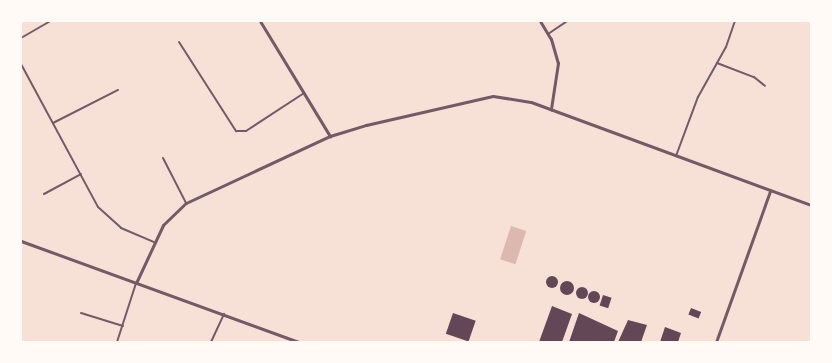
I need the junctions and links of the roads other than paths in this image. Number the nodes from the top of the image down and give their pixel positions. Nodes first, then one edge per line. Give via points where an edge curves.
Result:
1 (51, 21) edge
2 (260, 21) edge
3 (540, 21) edge
4 (567, 21) edge
5 (735, 21) edge
6 (548, 34) junction
7 (21, 38) edge
8 (179, 42) dead end
9 (717, 63) junction
10 (21, 64) edge
11 (765, 86) dead end
12 (118, 90) dead end
13 (304, 94) junction
14 (551, 109) junction
15 (53, 123) junction
16 (330, 136) junction
17 (676, 157) junction
18 (163, 158) dead end
19 (81, 174) junction
20 (770, 190) junction
21 (44, 194) dead end
22 (186, 203) junction
23 (811, 205) edge
24 (21, 241) edge
25 (154, 242) junction
26 (136, 283) junction
27 (82, 313) dead end
28 (224, 314) junction
29 (122, 326) junction
30 (289, 340) edge
31 (117, 342) edge
32 (211, 342) edge
33 (299, 342) edge
34 (716, 342) edge

1 - 7 street
2 - 13 street
3 - 6 street
4 - 6 street
5 - 9 street
6 - 14 street via 559,69
8 - 13 street via 236,131 246,131
9 - 11 street via 754,77
9 - 17 street via 698,97
10 - 15 street
12 - 15 street
13 - 16 street
14 - 16 street via 519,98 493,96 366,125
14 - 17 street
15 - 19 street
16 - 22 street
17 - 20 street
18 - 22 street
19 - 21 street
19 - 25 street via 106,216 121,228
20 - 23 street
20 - 34 street
22 - 25 street via 168,218
24 - 26 street
25 - 26 street
26 - 28 street
26 - 29 street
27 - 29 street
28 - 30 street
28 - 32 street
29 - 31 street
30 - 33 street

